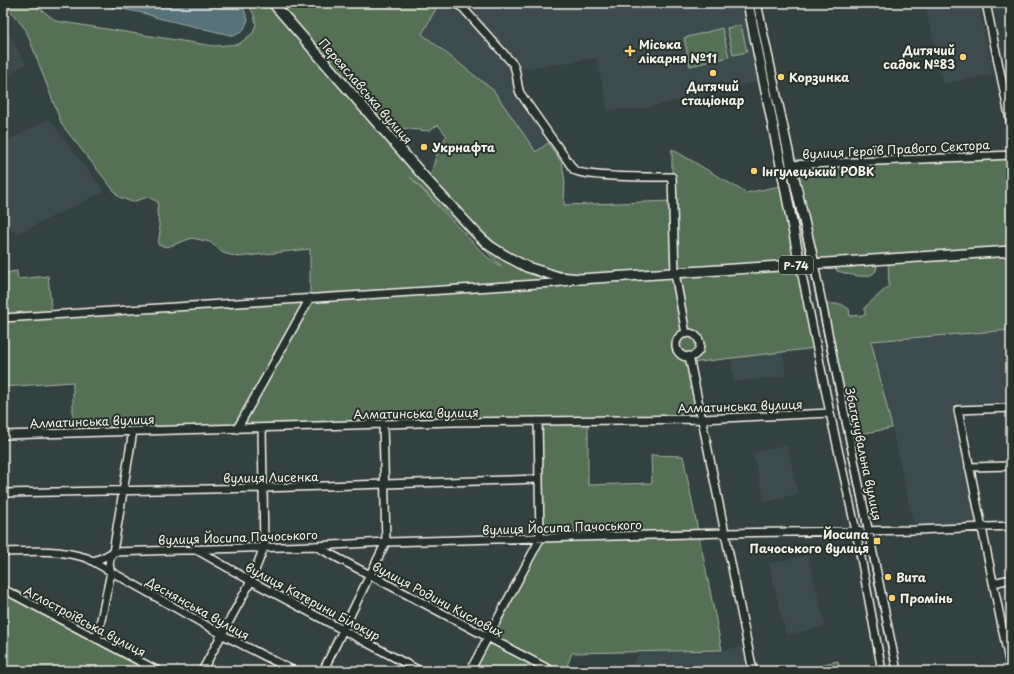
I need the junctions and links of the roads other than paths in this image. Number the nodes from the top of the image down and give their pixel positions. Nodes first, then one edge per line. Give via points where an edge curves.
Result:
1 (273, 3) edge
2 (455, 3) edge
3 (748, 3) edge
4 (756, 3) edge
5 (986, 3) edge
6 (1011, 125) edge
7 (1011, 155) edge
8 (786, 165) junction
9 (1011, 251) edge
10 (814, 264) junction
11 (800, 265) junction
12 (675, 273) junction
13 (580, 279) junction
14 (310, 298) junction
15 (3, 318) edge
16 (686, 334) junction
17 (689, 356) junction
18 (1011, 408) edge
19 (830, 413) junction
20 (702, 419) junction
21 (538, 421) junction
22 (383, 424) junction
23 (238, 428) junction
24 (262, 428) junction
25 (133, 431) junction
26 (3, 435) edge
27 (1011, 466) edge
28 (969, 467) junction
29 (539, 479) junction
30 (386, 485) junction
31 (263, 488) junction
32 (123, 490) junction
33 (3, 493) edge
34 (1011, 526) edge
35 (981, 527) junction
36 (856, 531) junction
37 (868, 531) junction
38 (725, 533) junction
39 (540, 539) junction
40 (386, 542) junction
41 (315, 546) junction
42 (264, 547) junction
43 (195, 549) junction
44 (3, 552) edge
45 (113, 552) junction
46 (94, 561) junction
47 (111, 572) junction
48 (370, 576) junction
49 (1011, 579) edge
50 (251, 581) junction
51 (993, 582) junction
52 (3, 589) edge
53 (343, 630) junction
54 (1011, 631) edge
55 (1003, 632) junction
56 (222, 634) junction
57 (488, 637) junction
58 (97, 639) junction
59 (158, 671) edge
60 (202, 671) edge
61 (294, 671) edge
62 (323, 671) edge
63 (420, 671) edge
64 (470, 671) edge
65 (552, 671) edge
66 (753, 671) edge
67 (882, 671) edge
68 (897, 671) edge
69 (1011, 671) edge

1 - 13 main road, Переяславська вулиця / Р-74 via 478,236 490,246 527,267 560,277
2 - 12 street via 463,8 513,64 520,92 574,170 587,174 672,177
3 - 8 main road
4 - 8 main road
5 - 6 street
7 - 8 street, вулиця Героїв Правого Сектора
8 - 10 main road
8 - 11 main road
9 - 10 main road, Р-74
10 - 11 main road, Р-74
10 - 37 street, Збагачувальна вулиця
11 - 12 main road, Р-74
11 - 19 street, Збагачувальна вулиця
12 - 13 main road, Р-74
12 - 16 street
13 - 14 street
14 - 15 street
14 - 23 street
16 - 17 street via 679,338 676,346 680,353
16 - 17 street via 694,335 699,343 697,352
17 - 20 street
18 - 28 street via 958,410
19 - 20 street, Алматинська вулиця
19 - 36 street, Збагачувальна вулиця
20 - 21 street, Алматинська вулиця
20 - 38 street
21 - 22 street, Алматинська вулиця
21 - 29 street
22 - 24 street, Алматинська вулиця
22 - 30 street
23 - 24 street, Алматинська вулиця
23 - 25 street, Алматинська вулиця
24 - 31 street
25 - 26 street, Алматинська вулиця
25 - 32 street
27 - 28 street
28 - 35 street
29 - 30 street, вулиця Лисенка
29 - 39 street
30 - 31 street, вулиця Лисенка
30 - 40 street
31 - 32 street, вулиця Лисенка
31 - 42 street
32 - 33 street, вулиця Лисенка
32 - 45 street
34 - 35 street, вулиця Йосипа Пачоського
35 - 37 street, вулиця Йосипа Пачоського
35 - 51 street
36 - 37 street, вулиця Йосипа Пачоського
36 - 38 street, вулиця Йосипа Пачоського
36 - 67 street, Збагачувальна вулиця
37 - 68 street, Збагачувальна вулиця
38 - 39 street, вулиця Йосипа Пачоського
38 - 66 street
39 - 40 street, вулиця Йосипа Пачоського
39 - 57 street
40 - 41 street, вулиця Йосипа Пачоського
40 - 48 street
41 - 42 street, вулиця Йосипа Пачоського
41 - 48 street, вулиця Родини Кислових
42 - 43 street, вулиця Йосипа Пачоського
42 - 50 street
43 - 45 street, вулиця Йосипа Пачоського
43 - 50 street, вулиця Катерини Білокур
44 - 46 street via 54,551 72,553
45 - 46 street
45 - 47 street via 108,565
46 - 47 street, Деснянська вулиця
47 - 56 street, Деснянська вулиця
47 - 58 street
48 - 53 street
48 - 57 street, вулиця Родини Кислових
49 - 51 street
50 - 53 street, вулиця Катерини Білокур
50 - 56 street
51 - 55 street
52 - 58 street, Аглостроївська вулиця
53 - 62 street
53 - 63 street, вулиця Катерини Білокур
54 - 55 street
55 - 69 street
56 - 60 street
56 - 61 street, Деснянська вулиця
57 - 64 street
57 - 65 street, вулиця Родини Кислових
58 - 59 street, Аглостроївська вулиця

